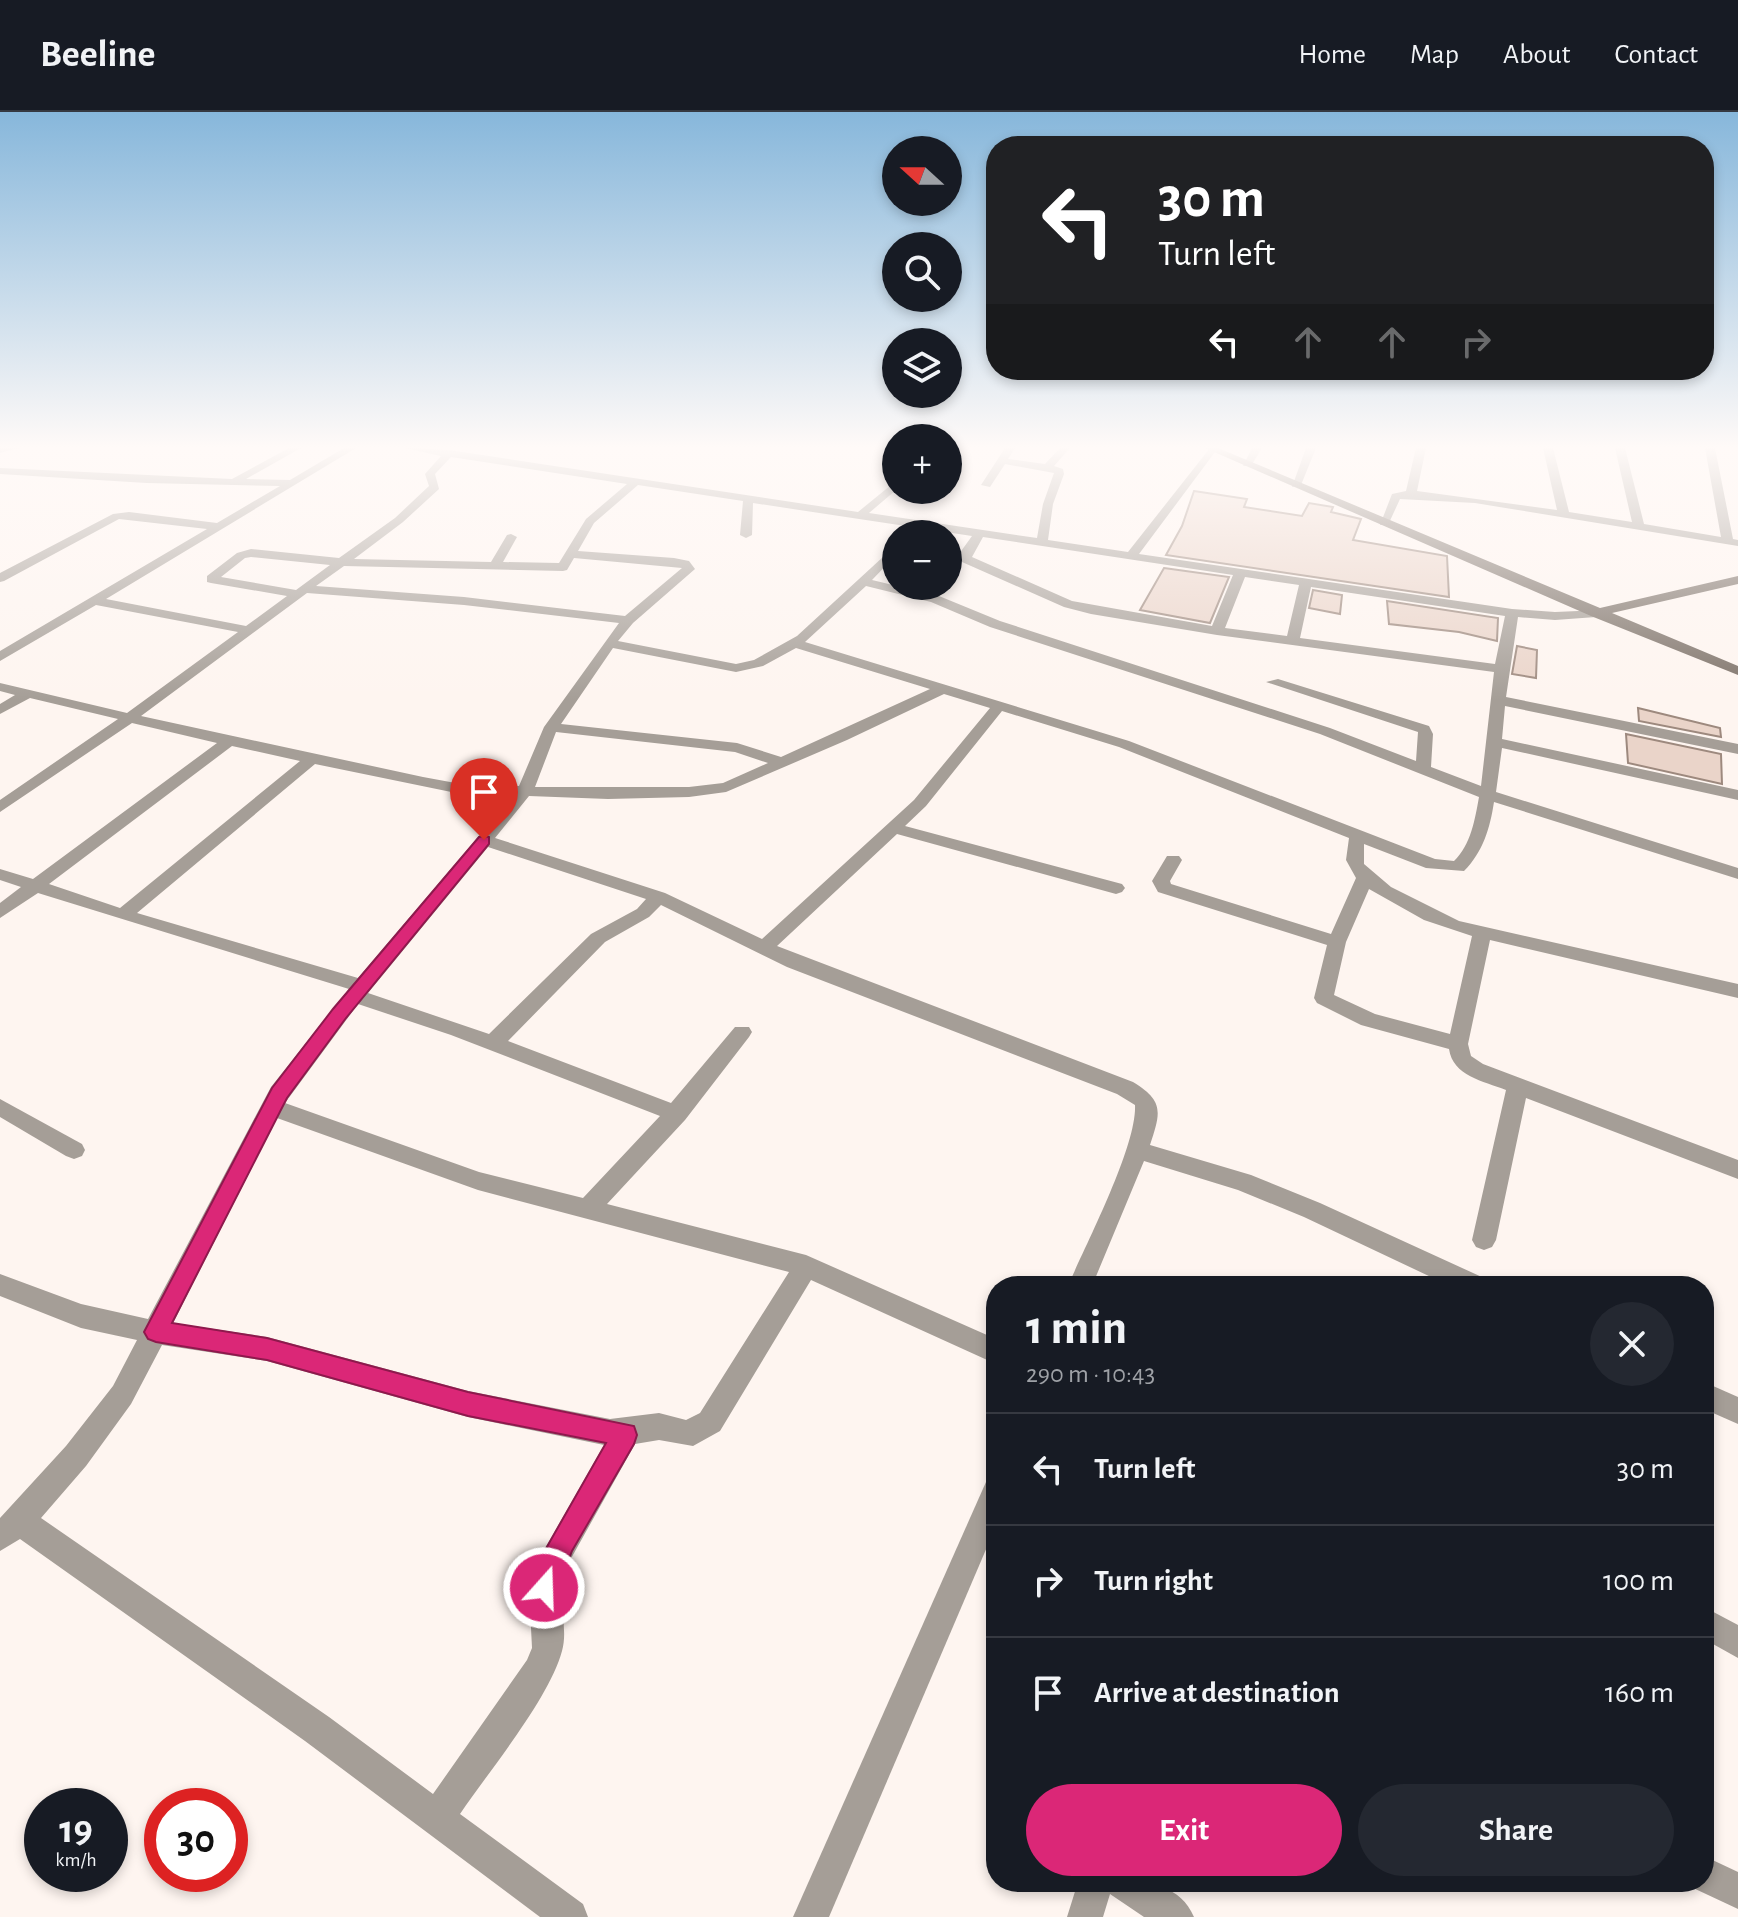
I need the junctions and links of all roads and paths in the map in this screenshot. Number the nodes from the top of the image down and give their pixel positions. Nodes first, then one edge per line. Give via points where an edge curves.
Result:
1 (86, 532) edge
2 (211, 532) edge
3 (382, 532) edge
4 (584, 532) edge
5 (1044, 532) edge
6 (1149, 532) edge
7 (1406, 532) edge
8 (1667, 532) edge
9 (962, 533) edge
10 (979, 534) junction
11 (511, 537) dead end
12 (1733, 542) edge
13 (1042, 544) junction
14 (572, 554) junction
15 (1130, 557) junction
16 (339, 562) junction
17 (882, 562) edge
18 (494, 567) junction
19 (1240, 573) junction
20 (0, 578) edge
21 (1738, 580) edge
22 (862, 581) junction
23 (1306, 583) junction
24 (300, 592) junction
25 (96, 601) junction
26 (1512, 613) junction
27 (1596, 613) junction
28 (628, 620) junction
29 (248, 630) junction
30 (1217, 631) junction
31 (1293, 641) junction
32 (611, 644) junction
33 (796, 644) junction
34 (0, 657) edge
35 (1501, 669) junction
36 (1738, 671) edge
37 (1273, 682) dead end
38 (0, 687) edge
39 (942, 689) junction
40 (27, 694) junction
41 (1498, 700) junction
42 (998, 707) junction
43 (0, 710) edge
44 (129, 718) junction
45 (551, 727) junction
46 (229, 741) junction
47 (1495, 742) junction
48 (1738, 749) edge
49 (312, 758) junction
50 (783, 763) junction
51 (1423, 768) junction
52 (525, 791) junction
53 (1489, 795) junction
54 (1738, 795) edge
55 (0, 807) edge
56 (894, 828) junction
57 (1359, 833) junction
58 (484, 840) junction
59 (1173, 860) dead end
60 (0, 874) edge
61 (1738, 874) edge
62 (1365, 878) junction
63 (36, 885) junction
64 (1116, 888) dead end
65 (659, 897) junction
66 (0, 912) edge
67 (123, 915) junction
68 (1482, 933) junction
69 (1337, 942) junction
70 (764, 948) junction
71 (359, 991) junction
72 (1738, 991) edge
73 (742, 1032) dead end
74 (493, 1043) junction
75 (1458, 1044) junction
76 (1518, 1086) junction
77 (0, 1107) edge
78 (271, 1107) junction
79 (677, 1114) junction
80 (74, 1150) dead end
81 (1137, 1150) junction
82 (1738, 1170) edge
83 (587, 1210) junction
84 (1484, 1240) dead end
85 (806, 1266) junction
86 (1084, 1276) edge
87 (1453, 1276) edge
88 (0, 1285) edge
89 (156, 1332) junction
90 (986, 1347) edge
91 (1714, 1400) edge
92 (1738, 1411) edge
93 (625, 1435) junction
94 (986, 1515) edge
95 (10, 1529) edge
96 (1714, 1628) edge
97 (1738, 1642) edge
98 (436, 1819) junction
99 (1714, 1879) edge
100 (1738, 1891) edge
101 (1093, 1892) edge
102 (1138, 1892) edge
103 (570, 1917) edge
104 (811, 1917) edge
105 (1085, 1917) edge
106 (1176, 1917) edge

1 - 20 street
2 - 25 street
3 - 16 street
4 - 14 street
5 - 13 street
6 - 15 street
7 - 27 street
8 - 12 street
9 - 10 street
10 - 13 street
10 - 30 street via 966,559 1068,604
11 - 18 street
13 - 15 street
14 - 18 street via 559,568
14 - 28 street via 688,566
15 - 19 street
16 - 18 street
16 - 24 street
16 - 24 street via 245,554 211,579
17 - 22 street
19 - 23 street
19 - 30 street
21 - 27 street
22 - 33 street
22 - 51 street via 935,599
23 - 26 street
23 - 31 street
24 - 28 street via 464,601
24 - 29 street
25 - 29 street
25 - 34 street
26 - 27 street
26 - 35 street
27 - 36 street
28 - 32 street
29 - 44 street
30 - 31 street
31 - 35 street
32 - 33 street via 736,668 768,661
32 - 45 street
33 - 39 street
35 - 41 street
37 - 51 street via 1424,729
38 - 40 street
39 - 42 street
39 - 50 street
40 - 43 street
40 - 44 street
41 - 47 street
41 - 48 street
42 - 56 street via 944,777
42 - 57 street via 1124,744
44 - 46 street
44 - 55 street
45 - 50 street via 737,748
45 - 52 street
46 - 49 street
46 - 63 street
47 - 53 street
47 - 54 street
49 - 52 street via 461,789
49 - 67 street
50 - 52 street via 706,791
51 - 53 street
52 - 58 street
53 - 57 street via 1470,857 1458,867 1432,864
53 - 61 street
56 - 64 street
56 - 70 street
57 - 62 street via 1353,853
58 - 65 street
58 - 71 street
59 - 69 street via 1161,881 1164,888
60 - 63 street
62 - 68 street via 1424,914
62 - 69 street
63 - 66 street
63 - 67 street
65 - 70 street
65 - 74 street via 643,913 598,938
67 - 71 street
68 - 72 street
68 - 75 street
69 - 75 street via 1324,998 1332,1005
70 - 81 street via 1125,1088 1146,1101 1147,1121
71 - 74 street
71 - 78 street
73 - 79 street
74 - 79 street
75 - 76 street via 1461,1060
76 - 82 street
76 - 84 street
77 - 80 street
78 - 83 street via 478,1181
78 - 89 street
79 - 83 street
81 - 86 street
81 - 87 street via 1243,1182
83 - 85 street
85 - 90 street
85 - 93 street via 710,1422 697,1433 650,1427
88 - 89 street via 81,1316
89 - 93 street via 267,1349 468,1404
89 - 95 street via 122,1395
91 - 92 street
93 - 98 street via 550,1566 544,1588 548,1648 539,1671
94 - 104 street
95 - 98 street via 317,1729
96 - 97 street
98 - 103 street
99 - 100 street
101 - 105 street
102 - 106 street

